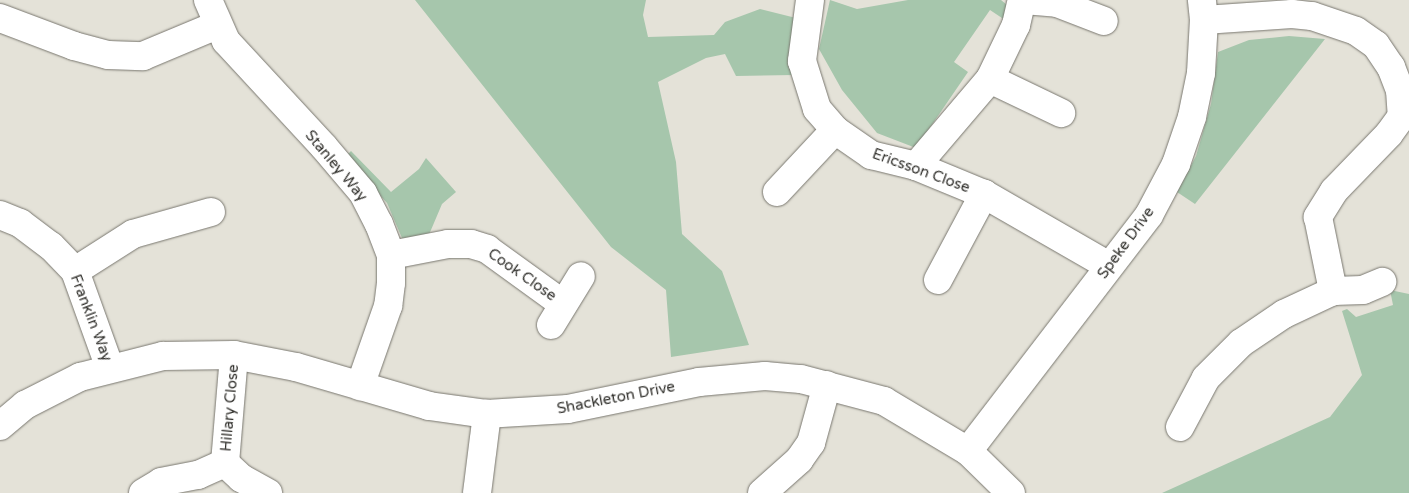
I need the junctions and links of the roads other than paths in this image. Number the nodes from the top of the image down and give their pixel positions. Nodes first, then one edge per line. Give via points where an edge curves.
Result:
1 (208, 0) edge
2 (810, 0) edge
3 (1023, 0) edge
4 (1203, 10) edge
5 (0, 18) edge
6 (1104, 21) dead end
7 (217, 25) junction
8 (990, 79) junction
9 (1061, 113) dead end
10 (1405, 117) edge
11 (835, 130) junction
12 (916, 166) junction
13 (777, 192) dead end
14 (984, 194) junction
15 (211, 212) dead end
16 (0, 215) edge
17 (391, 256) junction
18 (1109, 266) junction
19 (75, 271) junction
20 (581, 276) dead end
21 (938, 280) dead end
22 (1382, 282) dead end
23 (1333, 291) junction
24 (234, 355) junction
25 (110, 368) junction
26 (827, 385) junction
27 (360, 386) junction
28 (487, 414) junction
29 (0, 426) edge
30 (1180, 427) dead end
31 (968, 451) junction
32 (225, 463) junction
33 (789, 484) edge
34 (143, 493) edge
35 (268, 493) edge
36 (477, 493) edge
37 (762, 493) edge
38 (1011, 493) edge

1 - 7 street, Stanley Way
2 - 11 street, Ericsson Close via 802,61 817,109
3 - 6 street via 1056,3
3 - 8 street via 1016,25
4 - 10 street via 1292,14 1325,20 1356,31 1376,45 1391,67
4 - 18 street, Speke Drive via 1201,73 1194,108 1176,164 1148,215
5 - 7 street via 74,46 143,56
7 - 17 street, Stanley Way via 238,55 363,194
8 - 9 street
8 - 12 street
10 - 23 street via 1334,192 1318,217
11 - 12 street, Ericsson Close via 871,155
11 - 13 street
12 - 14 street, Ericsson Close
14 - 18 street, Ericsson Close
14 - 21 street, Ericsson Close
15 - 19 street via 133,234
16 - 19 street, Franklin Way via 20,223 51,246
17 - 20 street, Cook Close via 448,244 470,244 487,249 557,314
17 - 27 street, Stanley Way via 388,306
18 - 31 street, Speke Drive
19 - 25 street, Franklin Way
22 - 23 street via 1363,290
23 - 30 street via 1284,314 1241,343 1206,378
24 - 25 street, Shackleton Drive via 164,356
24 - 27 street, Shackleton Drive via 296,367
24 - 32 street, Hillary Close
25 - 29 street, Shackleton Drive via 80,378 25,406
26 - 28 street, Shackleton Drive via 765,376 699,382 568,410
26 - 31 street, Shackleton Drive via 884,401
26 - 33 street via 811,443
27 - 28 street, Shackleton Drive via 428,406
28 - 36 street
31 - 38 street, Shackleton Drive
32 - 34 street, Hillary Close via 198,475 160,482
32 - 35 street via 241,478
33 - 37 street

